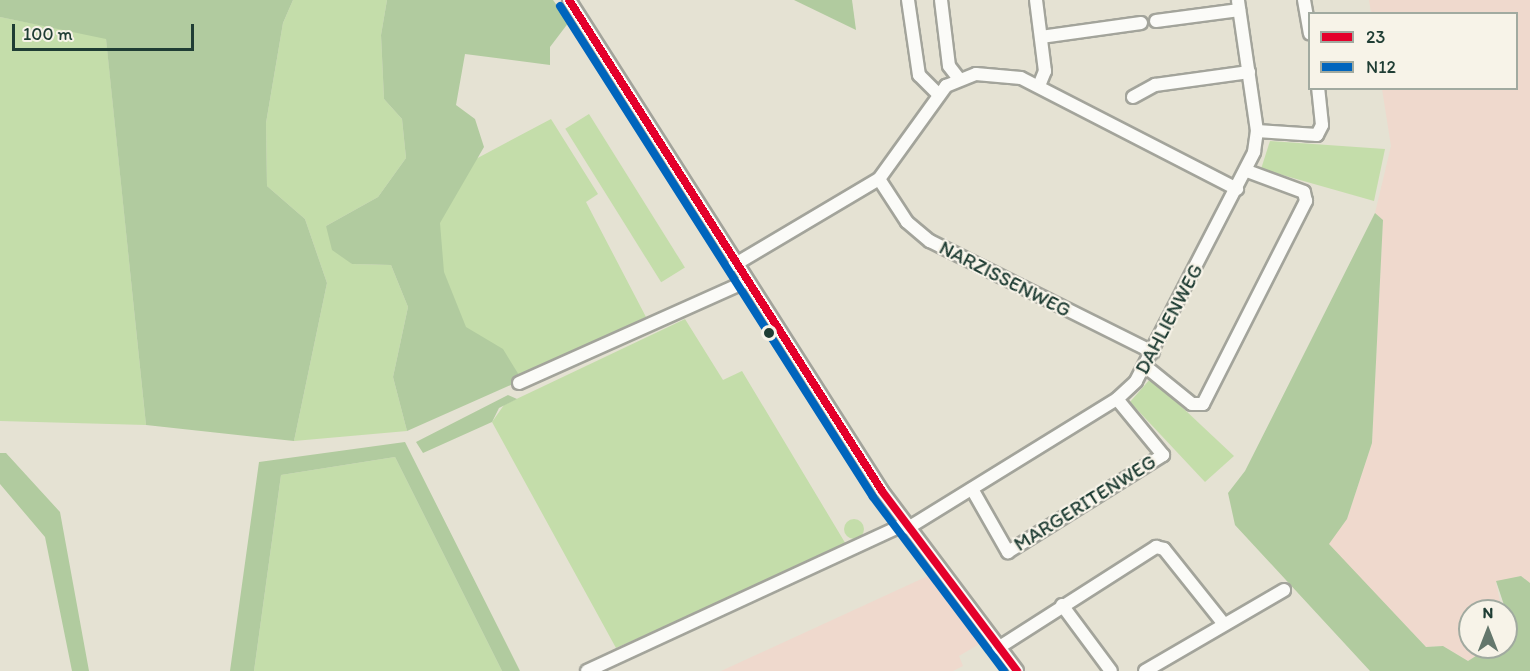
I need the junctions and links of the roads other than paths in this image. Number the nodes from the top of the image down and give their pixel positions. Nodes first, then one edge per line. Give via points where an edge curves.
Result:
1 (569, 0) edge
2 (908, 0) edge
3 (941, 0) edge
4 (1036, 0) edge
5 (1304, 0) edge
6 (1239, 5) edge
7 (1156, 21) dead end
8 (1308, 22) edge
9 (1141, 23) dead end
10 (1041, 37) junction
11 (1249, 72) junction
12 (959, 79) junction
13 (1039, 86) junction
14 (1318, 90) edge
15 (939, 95) junction
16 (1133, 96) dead end
17 (1257, 131) junction
18 (1246, 171) junction
19 (879, 179) junction
20 (1237, 189) junction
21 (735, 265) junction
22 (745, 282) junction
23 (1153, 352) junction
24 (1145, 366) junction
25 (519, 383) dead end
26 (1117, 399) junction
27 (972, 489) junction
28 (907, 526) junction
29 (1284, 590) dead end
30 (1062, 605) junction
31 (1223, 623) junction
32 (998, 648) junction
33 (587, 671) edge
34 (1017, 671) edge
35 (1111, 671) edge
36 (1145, 671) edge

1 - 21 street
2 - 15 street via 919,75
3 - 12 street via 949,66
4 - 10 street
5 - 8 street
6 - 7 street
6 - 11 street, DAHLIENWEG
9 - 10 street
10 - 13 street via 1045,71
11 - 16 street via 1155,85
11 - 17 street, DAHLIENWEG
12 - 13 street via 993,72
12 - 15 street
13 - 20 street
14 - 17 street via 1322,124 1317,135
15 - 19 street
17 - 18 street, DAHLIENWEG
18 - 20 street, DAHLIENWEG
18 - 24 street via 1304,192 1306,201 1203,404 1192,404
19 - 21 street
19 - 23 street, NARZISSENWEG via 907,222 930,241
20 - 23 street, DAHLIENWEG
21 - 22 street
22 - 25 street
22 - 28 street
23 - 24 street, DAHLIENWEG
24 - 26 street, DAHLIENWEG
26 - 27 street, DAHLIENWEG
26 - 27 street, MARGERITENWEG via 1163,455 1008,552
27 - 28 street, DAHLIENWEG
28 - 32 street
28 - 33 street, DAHLIENWEG
29 - 31 street
30 - 31 street via 1161,547
30 - 32 street
30 - 35 street
31 - 36 street
32 - 34 street

